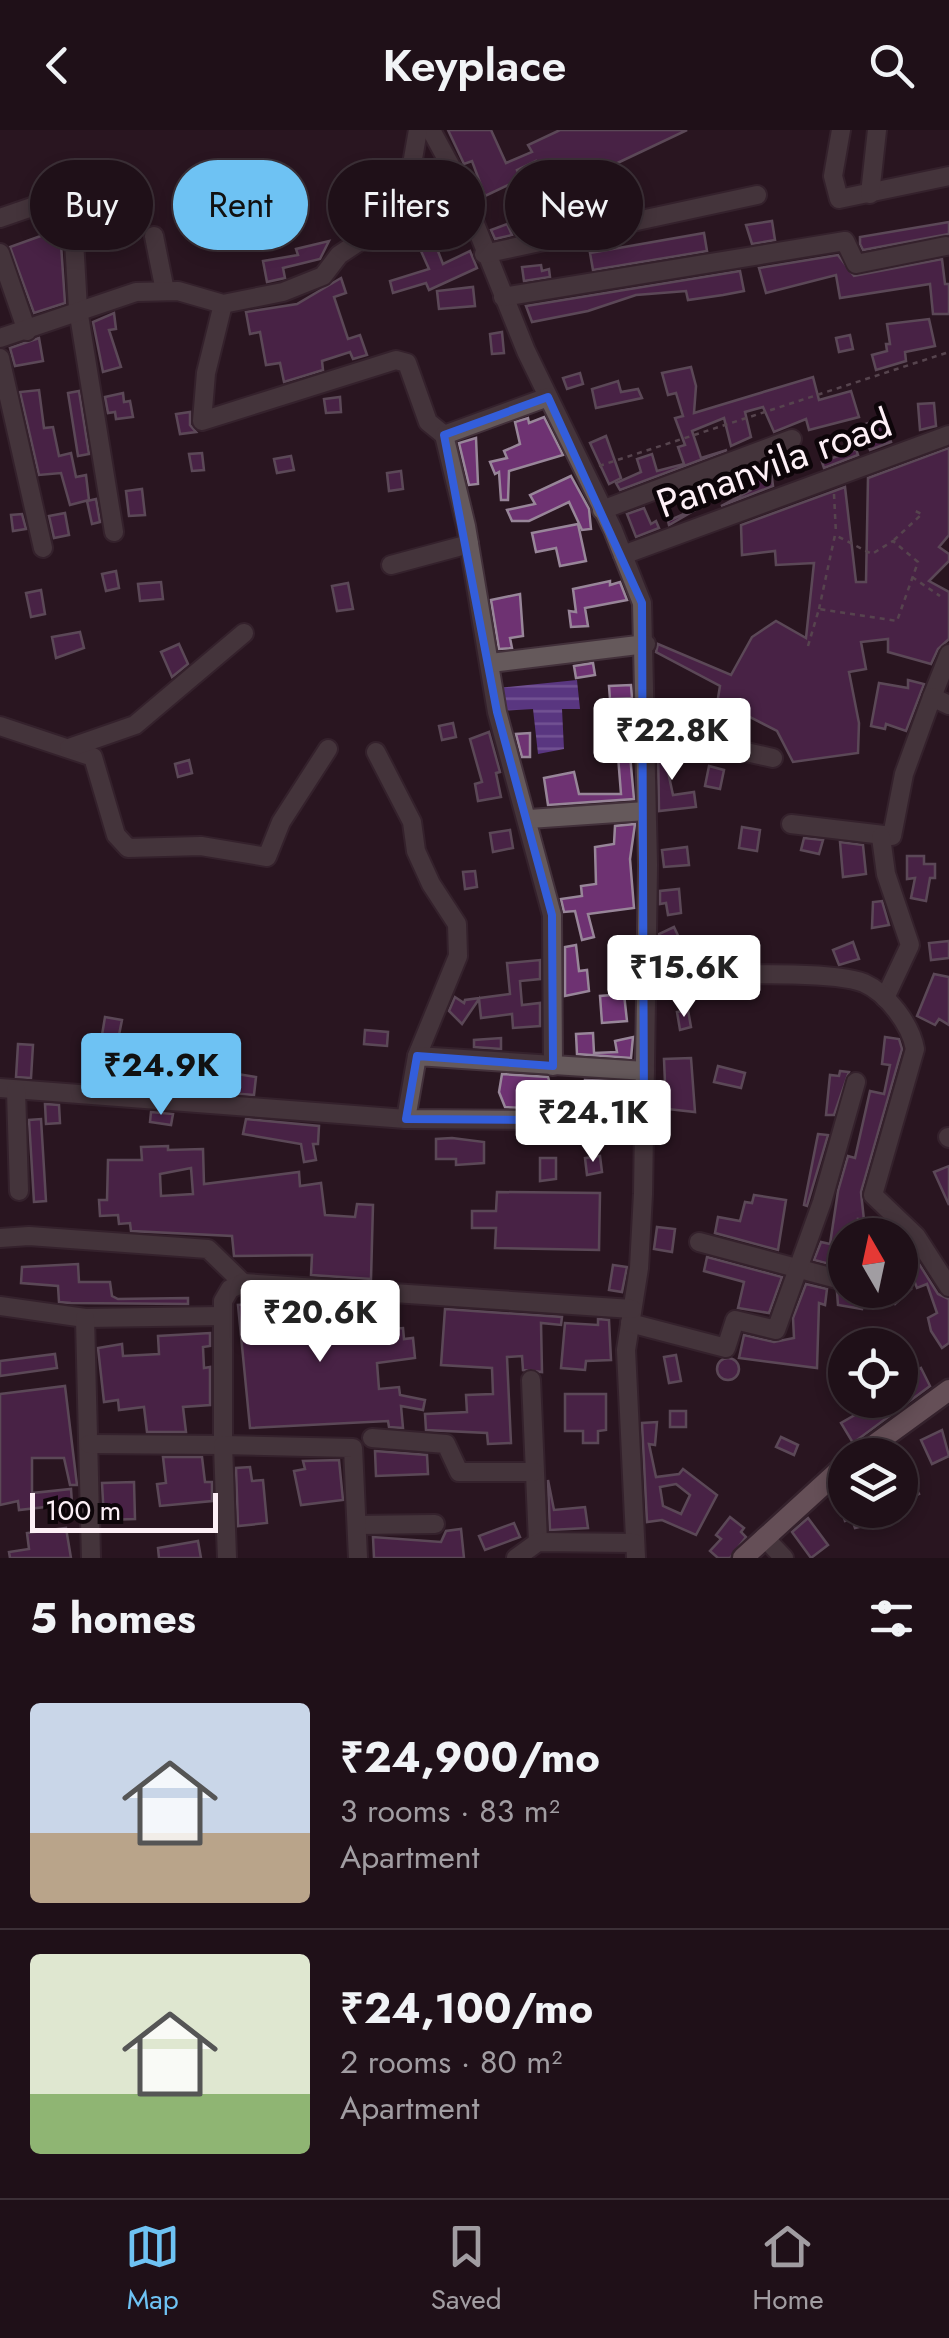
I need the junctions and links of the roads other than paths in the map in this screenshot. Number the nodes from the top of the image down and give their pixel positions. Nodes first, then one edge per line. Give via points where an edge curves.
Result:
1 (418, 130) edge
2 (431, 130) edge
3 (841, 130) edge
4 (877, 130) edge
5 (949, 176) edge
6 (870, 194) junction
7 (757, 196) dead end
8 (0, 218) edge
9 (154, 236) dead end
10 (946, 246) dead end
11 (0, 253) edge
12 (484, 254) junction
13 (165, 291) junction
14 (503, 297) junction
15 (223, 304) junction
16 (78, 309) junction
17 (26, 332) junction
18 (0, 338) edge
19 (0, 358) edge
20 (548, 397) junction
21 (444, 435) junction
22 (949, 436) edge
23 (792, 439) dead end
24 (602, 510) junction
25 (114, 532) dead end
26 (470, 544) junction
27 (43, 548) dead end
28 (623, 555) junction
29 (391, 565) dead end
30 (244, 633) dead end
31 (646, 644) junction
32 (949, 654) edge
33 (491, 664) junction
34 (941, 701) edge
35 (0, 726) edge
36 (646, 736) junction
37 (68, 748) junction
38 (328, 748) dead end
39 (376, 752) dead end
40 (772, 758) dead end
41 (646, 811) junction
42 (529, 819) junction
43 (791, 824) dead end
44 (881, 837) junction
45 (645, 976) junction
46 (885, 998) junction
47 (417, 1056) junction
48 (553, 1066) junction
49 (644, 1070) junction
50 (856, 1082) dead end
51 (8, 1089) edge
52 (406, 1119) junction
53 (644, 1121) junction
54 (9, 1155) edge
55 (18, 1191) dead end
56 (0, 1238) edge
57 (699, 1242) dead end
58 (798, 1268) junction
59 (828, 1276) edge
60 (243, 1283) junction
61 (949, 1286) edge
62 (0, 1306) edge
63 (222, 1316) junction
64 (631, 1316) junction
65 (86, 1318) junction
66 (532, 1380) dead end
67 (949, 1390) edge
68 (372, 1438) dead end
69 (883, 1438) edge
70 (88, 1444) junction
71 (223, 1444) junction
72 (534, 1472) junction
73 (828, 1480) edge
74 (435, 1524) dead end
75 (356, 1525) junction
76 (764, 1536) junction
77 (538, 1542) junction
78 (636, 1550) edge
79 (92, 1558) edge
80 (227, 1558) edge
81 (358, 1558) edge
82 (516, 1558) edge
83 (743, 1558) edge
84 (784, 1558) edge

1 - 15 street via 406,199 378,229 339,255 323,276
2 - 12 street
3 - 6 street via 834,193 839,199
4 - 6 street
5 - 6 street
7 - 12 street
8 - 16 street via 58,198 72,206
9 - 13 street
10 - 14 street via 856,264 845,241
11 - 17 street
12 - 14 street
13 - 15 street
13 - 16 street
14 - 20 street
15 - 21 street via 202,421 396,360 407,363 428,422
16 - 17 street
16 - 25 street
17 - 18 street
19 - 27 street
20 - 21 street
20 - 24 street
21 - 26 street
22 - 28 street, Pananvila road
23 - 24 street
24 - 28 street
26 - 29 street
26 - 33 street
28 - 31 street via 642,603
30 - 37 street via 135,726
31 - 33 street
31 - 36 street
32 - 34 street
33 - 42 street
34 - 44 street via 904,774 895,833
35 - 37 street
36 - 40 street
36 - 41 street
37 - 38 street via 93,756 116,835 128,848 202,846 268,856 281,822
39 - 47 street via 406,808 431,884 456,924 458,956
41 - 42 street
41 - 45 street
42 - 48 street via 552,915
43 - 44 street
44 - 46 street via 910,945
45 - 46 street via 828,978 858,981
45 - 49 street
46 - 61 street via 915,1049 872,1195 930,1252
47 - 48 street
47 - 52 street
48 - 49 street
49 - 53 street
50 - 58 street
51 - 52 street
51 - 54 street
52 - 53 street
53 - 64 street
54 - 55 street
56 - 60 street via 208,1249
57 - 58 street
58 - 59 street
58 - 64 street via 776,1330 735,1320 726,1348
60 - 63 street via 230,1289
60 - 64 street
62 - 65 street
63 - 65 street
63 - 71 street
64 - 78 street via 626,1350
65 - 70 street
66 - 72 street
67 - 69 main road
68 - 72 street via 446,1444 460,1472
70 - 71 street
70 - 79 street
71 - 75 street via 352,1448
71 - 80 street
72 - 77 street
73 - 76 main road
74 - 75 street
75 - 81 street
76 - 83 main road
76 - 84 street
77 - 78 street
77 - 82 street

